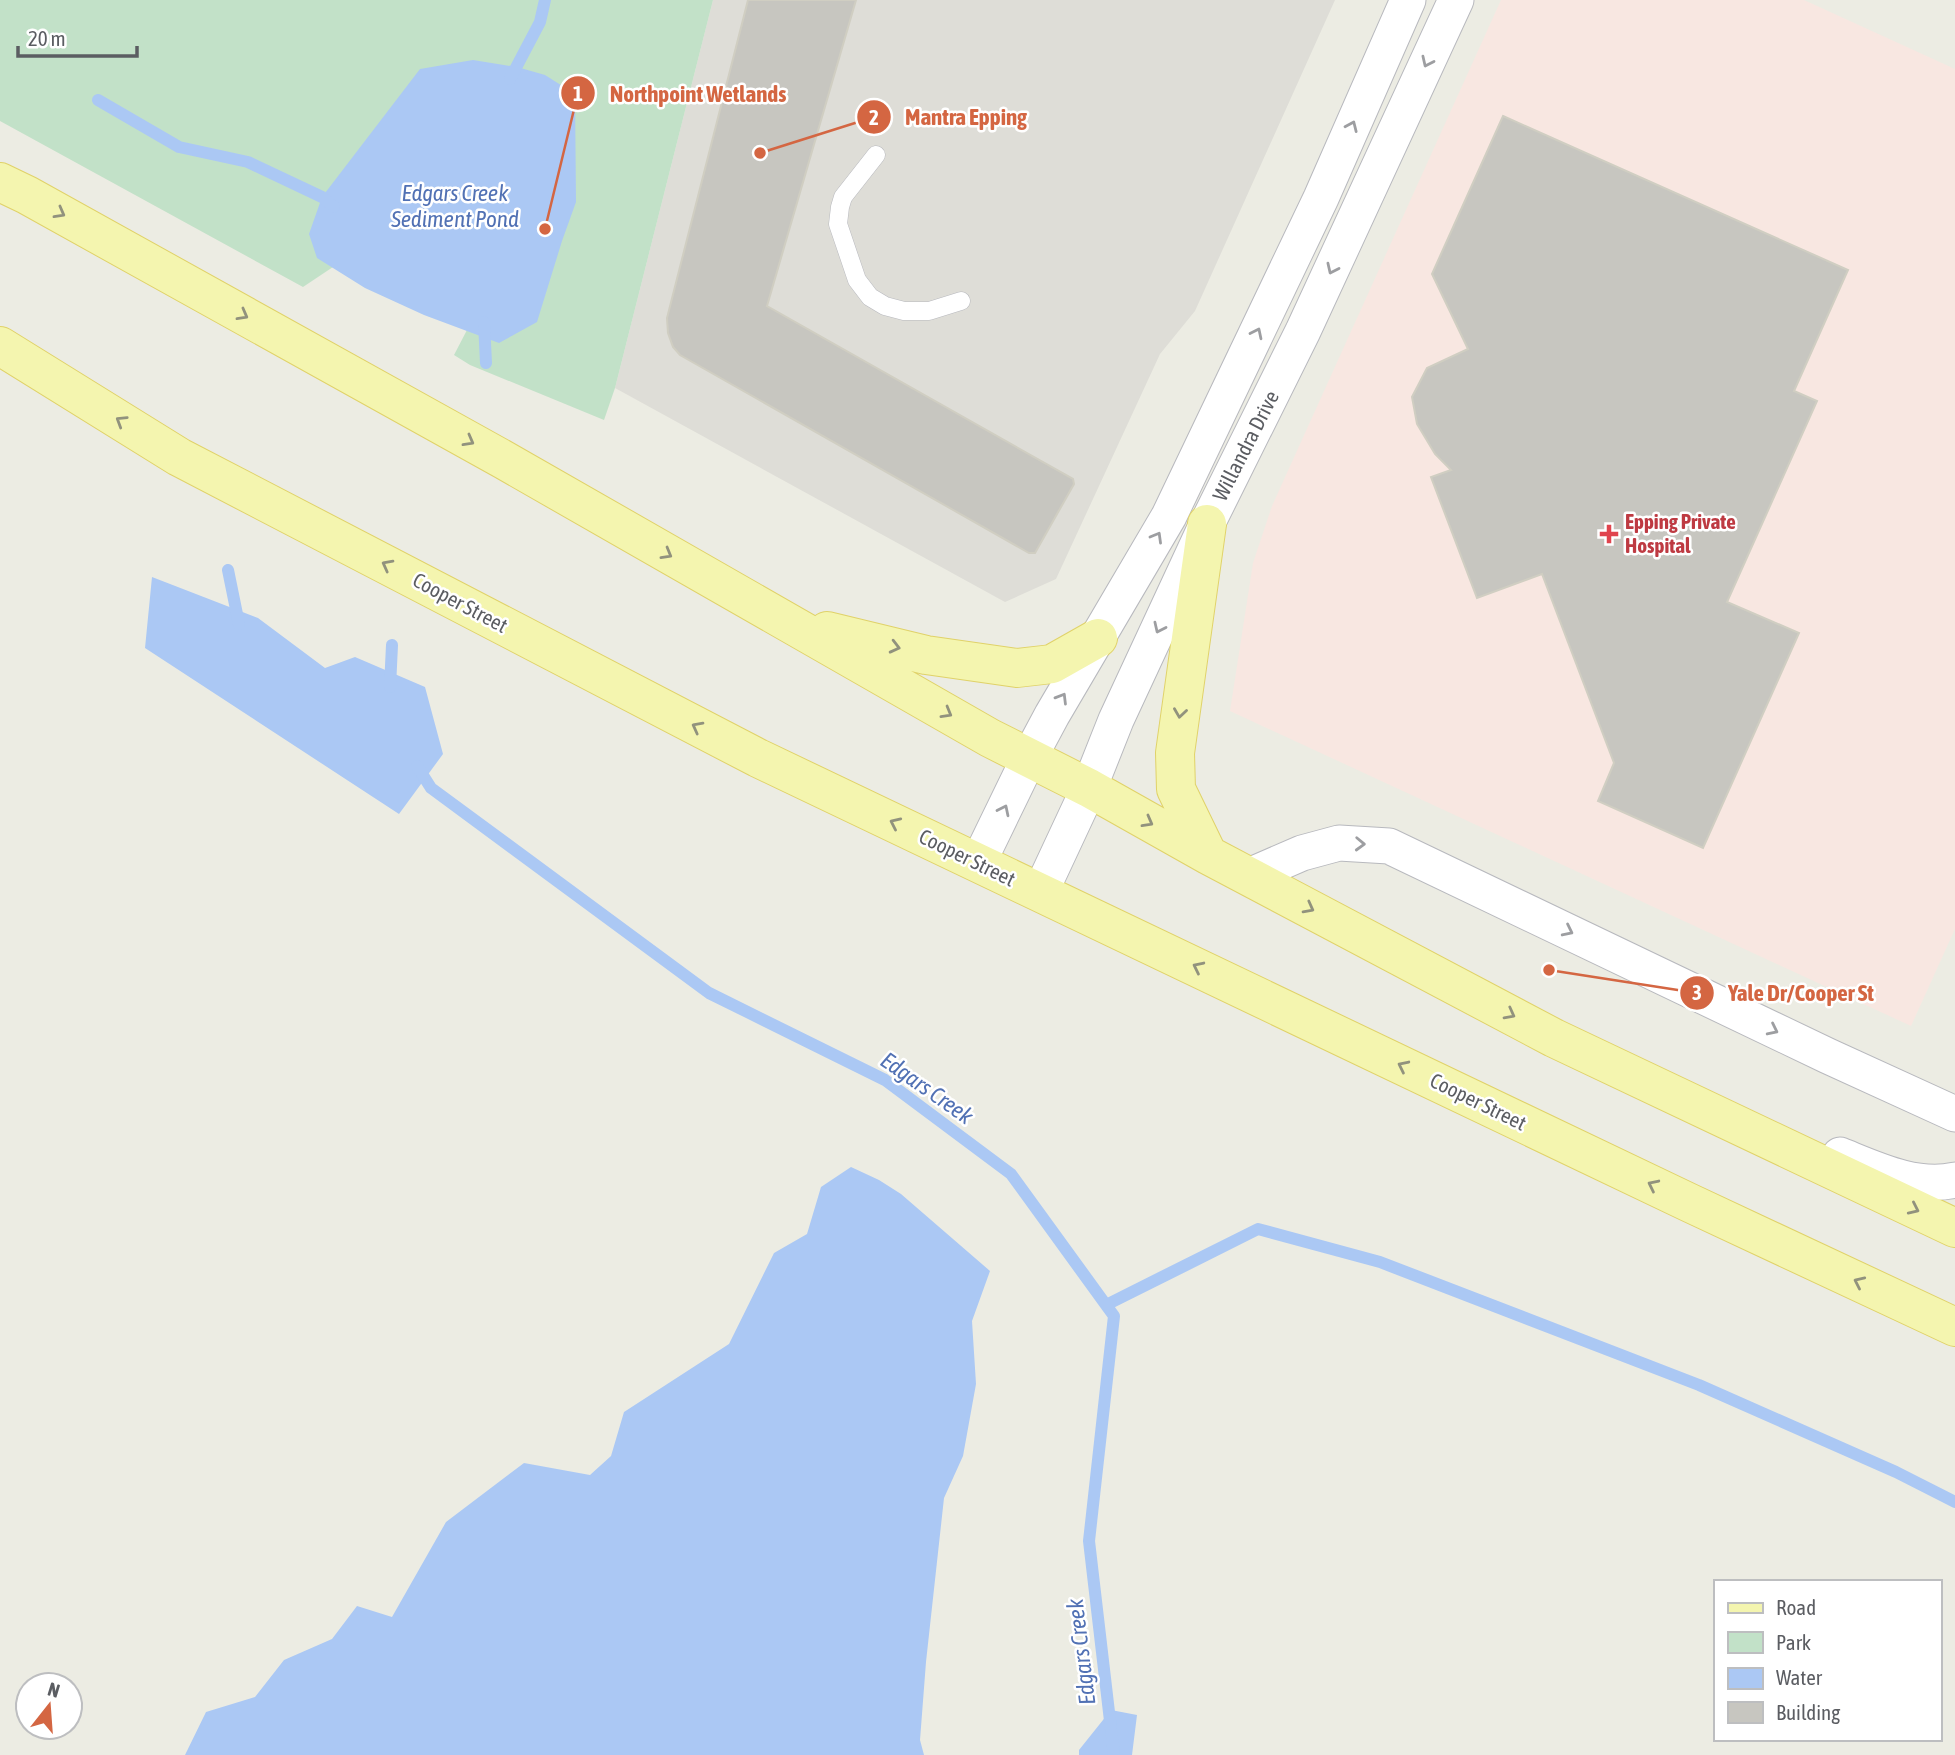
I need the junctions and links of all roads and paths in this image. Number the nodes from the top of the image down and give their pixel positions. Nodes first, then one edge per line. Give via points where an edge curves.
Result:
1 (1408, 0) edge
2 (1456, 0) edge
3 (876, 155) dead end
4 (0, 182) edge
5 (961, 301) dead end
6 (7, 353) edge
7 (1207, 524) junction
8 (781, 620) junction
9 (1098, 638) junction
10 (1029, 758) junction
11 (1089, 788) junction
12 (1208, 855) junction
13 (978, 863) junction
14 (1248, 877) junction
15 (1040, 893) junction
16 (1619, 1068) junction
17 (1955, 1114) edge
18 (1955, 1180) edge
19 (1955, 1228) edge
20 (1955, 1327) edge

9 -> 1 street, Willandra Drive via 1181,491 1321,198
2 -> 7 street, Willandra Drive via 1303,331
3 - 5 lane via 840,207 838,224 857,280 870,297 904,311 929,311
4 -> 8 main road via 492,453
13 -> 6 main road, Cooper Street via 758,758 179,457
7 -> 11 street, Willandra Drive
7 -> 12 main road via 1175,753 1176,789
8 -> 9 main road via 926,655 1017,667 1052,664
8 -> 10 main road
10 -> 9 street, Willandra Drive
10 - 11 main road
13 -> 10 street, Willandra Drive
11 -> 12 main road
11 - 15 street, Willandra Drive
12 - 14 main road
13 - 15 main road, Cooper Street
14 -> 16 main road
14 -> 17 street via 1302,853 1339,844 1389,846
20 -> 15 main road, Cooper Street
16 - 18 street via 1883,1173
16 -> 19 main road

